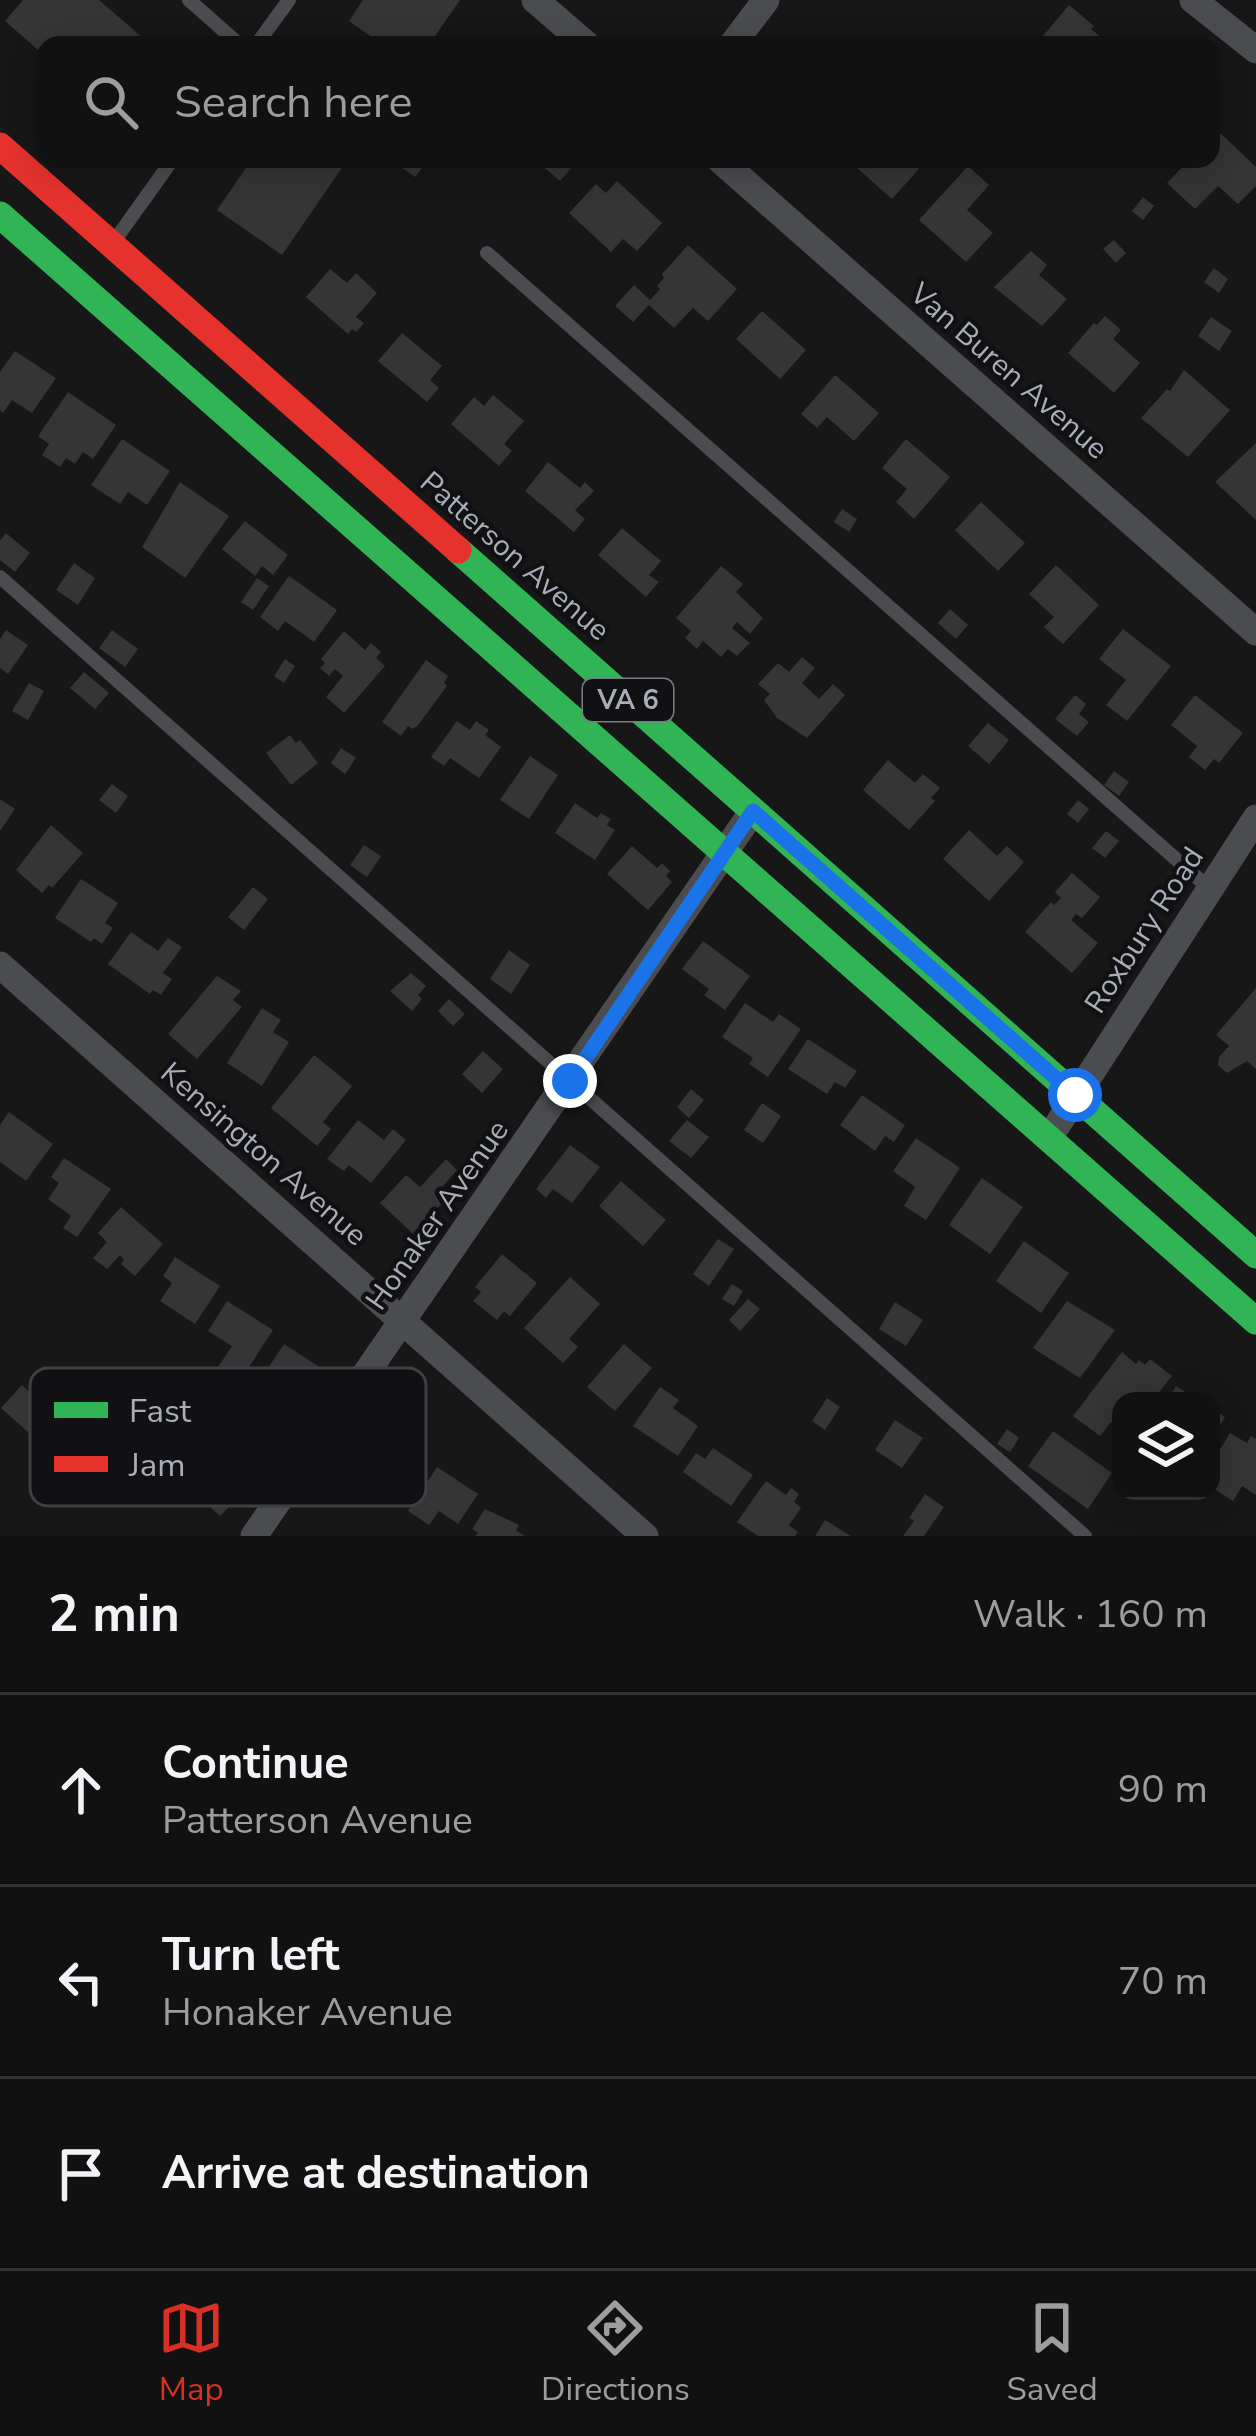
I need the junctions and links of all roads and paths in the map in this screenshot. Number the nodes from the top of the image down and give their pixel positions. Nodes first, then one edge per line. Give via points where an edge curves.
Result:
1 (189, 0) edge
2 (289, 0) edge
3 (535, 0) edge
4 (766, 0) edge
5 (1193, 0) edge
6 (230, 36) edge
7 (263, 36) edge
8 (577, 36) edge
9 (739, 36) edge
10 (1256, 50) edge
11 (0, 146) edge
12 (167, 168) edge
13 (729, 168) edge
14 (0, 215) edge
15 (112, 244) junction
16 (487, 254) dead end
17 (0, 577) edge
18 (1256, 632) edge
19 (753, 811) junction
20 (1256, 818) edge
21 (726, 854) junction
22 (1210, 889) junction
23 (0, 965) edge
24 (570, 1081) junction
25 (1075, 1095) junction
26 (1049, 1138) junction
27 (1256, 1255) edge
28 (405, 1321) junction
29 (1256, 1321) edge
30 (372, 1368) edge
31 (275, 1506) edge
32 (254, 1536) edge
33 (645, 1536) edge
34 (1085, 1536) edge

1 - 6 lane
2 - 7 lane
3 - 8 street
4 - 9 street
5 - 10 street
11 - 15 main road, Patterson Avenue / VA 6
12 - 15 lane
13 - 18 street, Van Buren Avenue
14 - 21 main road, VA 6
15 - 19 main road, Patterson Avenue / VA 6
16 - 22 lane
17 - 24 lane
19 - 21 street, Honaker Avenue
19 - 25 main road, Patterson Avenue / VA 6
20 - 22 street, Roxbury Road
21 - 24 street, Honaker Avenue
21 - 26 main road, VA 6
22 - 25 street, Roxbury Road
23 - 28 street, Kensington Avenue
24 - 28 street, Honaker Avenue
24 - 34 lane
25 - 26 street, Roxbury Road
25 - 27 main road, Patterson Avenue / VA 6
26 - 29 main road, VA 6
28 - 30 street, Honaker Avenue
28 - 33 street, Kensington Avenue
31 - 32 street, Honaker Avenue

